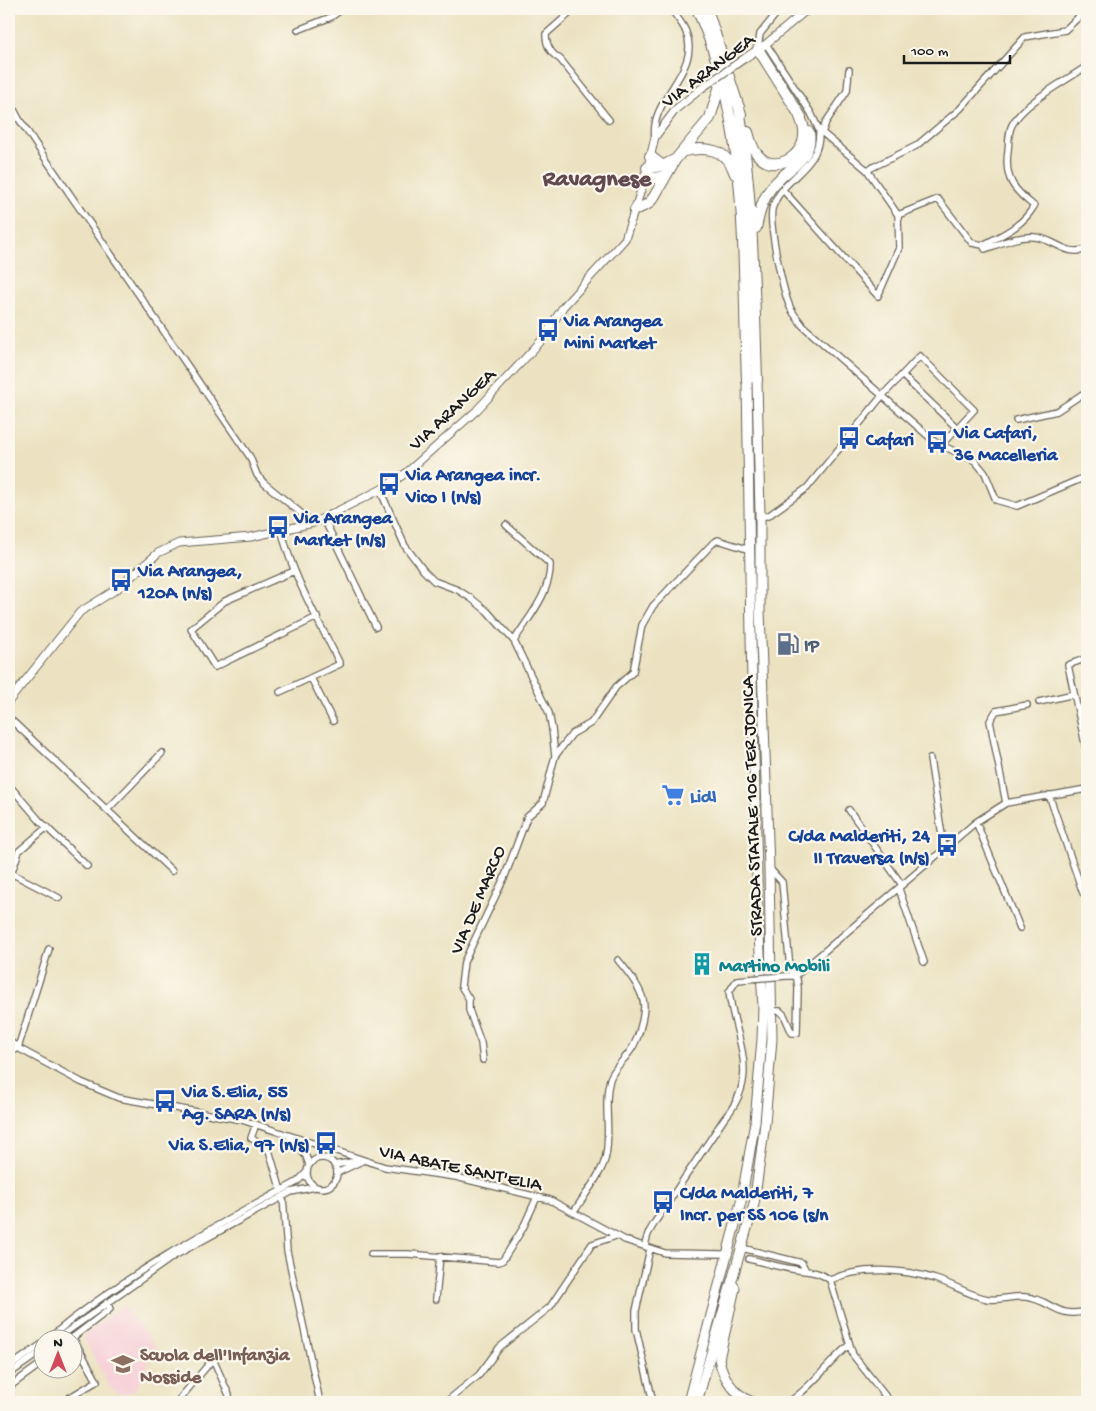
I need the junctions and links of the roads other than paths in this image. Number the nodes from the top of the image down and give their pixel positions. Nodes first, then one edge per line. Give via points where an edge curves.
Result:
1 (342, 9) edge
2 (572, 9) edge
3 (671, 9) edge
4 (697, 9) edge
5 (707, 9) edge
6 (780, 9) edge
7 (812, 9) edge
8 (1087, 9) edge
9 (298, 30) dead end
10 (762, 47) junction
11 (1087, 66) edge
12 (849, 70) dead end
13 (722, 81) junction
14 (9, 100) edge
15 (739, 107) junction
16 (798, 112) junction
17 (610, 120) dead end
18 (821, 131) junction
19 (655, 137) junction
20 (684, 150) junction
21 (650, 156) junction
22 (867, 170) junction
23 (664, 171) junction
24 (646, 172) junction
25 (740, 190) junction
26 (783, 190) junction
27 (635, 210) junction
28 (898, 216) junction
29 (753, 239) junction
30 (983, 246) junction
31 (1087, 250) edge
32 (902, 375) junction
33 (752, 380) junction
34 (1087, 391) edge
35 (882, 396) junction
36 (1016, 420) dead end
37 (957, 428) junction
38 (941, 445) junction
39 (1087, 474) edge
40 (380, 490) junction
41 (760, 516) junction
42 (324, 519) junction
43 (314, 523) junction
44 (506, 525) dead end
45 (282, 532) junction
46 (750, 550) junction
47 (294, 571) junction
48 (317, 617) junction
49 (376, 627) dead end
50 (514, 641) junction
51 (1087, 658) edge
52 (311, 678) junction
53 (280, 692) dead end
54 (1074, 694) junction
55 (9, 701) edge
56 (1039, 702) dead end
57 (1027, 705) dead end
58 (9, 718) edge
59 (333, 721) dead end
60 (162, 753) dead end
61 (1087, 753) edge
62 (555, 756) junction
63 (930, 759) dead end
64 (9, 785) edge
65 (1087, 789) edge
66 (1049, 795) junction
67 (1006, 803) junction
68 (107, 810) junction
69 (849, 810) dead end
70 (976, 822) junction
71 (47, 827) junction
72 (944, 848) junction
73 (87, 866) dead end
74 (769, 868) junction
75 (172, 871) dead end
76 (10, 876) edge
77 (901, 887) junction
78 (1083, 892) dead end
79 (59, 898) dead end
80 (1020, 928) dead end
81 (49, 949) dead end
82 (618, 960) dead end
83 (924, 962) dead end
84 (794, 976) junction
85 (772, 1011) junction
86 (9, 1041) edge
87 (18, 1048) junction
88 (9, 1054) edge
89 (484, 1060) dead end
90 (256, 1124) junction
91 (288, 1136) junction
92 (306, 1156) junction
93 (316, 1159) junction
94 (362, 1160) junction
95 (334, 1164) junction
96 (309, 1165) junction
97 (307, 1172) junction
98 (337, 1173) junction
99 (315, 1187) junction
100 (282, 1194) junction
101 (537, 1197) junction
102 (574, 1212) junction
103 (616, 1236) junction
104 (648, 1247) junction
105 (742, 1248) junction
106 (172, 1253) junction
107 (371, 1254) dead end
108 (723, 1254) dead end
109 (440, 1256) junction
110 (749, 1259) dead end
111 (805, 1269) junction
112 (830, 1280) junction
113 (731, 1281) junction
114 (436, 1299) dead end
115 (107, 1302) junction
116 (1087, 1312) edge
117 (60, 1328) edge
118 (72, 1328) edge
119 (82, 1331) edge
120 (849, 1345) junction
121 (32, 1351) edge
122 (82, 1354) edge
123 (32, 1358) edge
124 (9, 1367) edge
125 (32, 1370) edge
126 (9, 1374) edge
127 (9, 1387) edge
128 (9, 1396) edge
129 (748, 1401) edge
130 (12, 1402) edge
131 (62, 1402) edge
132 (177, 1402) edge
133 (228, 1402) edge
134 (320, 1402) edge
135 (446, 1402) edge
136 (653, 1402) edge
137 (688, 1402) edge
138 (697, 1402) edge
139 (789, 1402) edge
140 (890, 1402) edge

1 - 9 street
2 - 17 street via 550,29 546,40 554,55
3 - 19 street via 686,31 688,58 660,105 653,127
4 - 13 highway
5 - 15 highway
6 - 10 street via 760,34
7 - 10 street, VIA ARANGEA
8 - 22 street via 1065,30 1025,37 960,109 916,146
10 - 16 highway
10 - 18 street
10 - 19 street, VIA ARANGEA, bridge via 702,88 668,117
11 - 30 street via 1024,109 1011,126 1008,178 1016,191 1034,206 1018,225
12 - 18 street via 847,91
13 - 20 highway via 710,118
13 - 25 highway via 736,147
14 - 43 street via 38,148 250,457 257,475
15 - 16 highway via 757,154 773,163 794,157 801,148 804,136
15 - 29 highway via 748,163
16 - 29 highway via 809,129 807,151 771,188 763,201
18 - 22 street
18 - 26 street via 815,156
19 - 21 street, VIA ARANGEA
20 - 23 highway
20 - 25 highway via 706,148 722,153 732,164
21 - 23 highway
21 - 24 street, VIA ARANGEA
22 - 28 street
23 - 24 highway via 655,178
23 - 27 highway via 654,198
24 - 27 street, VIA ARANGEA
25 - 33 highway
26 - 28 street via 878,296 899,248
26 - 35 street via 772,207 772,226 790,307 803,326
27 - 40 street, VIA ARANGEA via 625,239 563,307 542,340 476,411 406,473
28 - 30 street via 938,198 972,243
29 - 33 highway
30 - 31 street via 985,249 1011,240 1035,237 1070,252
32 - 35 street
32 - 37 street
32 - 37 street via 920,356 974,410
33 - 41 main road, STRADA STATALE 106 TER JONICA
33 - 46 main road, STRADA STATALE 106 TER JONICA
34 - 36 street via 1057,411
35 - 38 street
35 - 41 street via 807,488 768,516
37 - 38 street
38 - 39 street via 975,461 985,473 996,500 1017,506
40 - 42 street, VIA ARANGEA
40 - 50 street via 404,546 424,571 434,581 472,599
41 - 74 main road, STRADA STATALE 106 TER JONICA
42 - 43 street, VIA ARANGEA
42 - 49 street
43 - 45 street, VIA ARANGEA
44 - 50 street via 550,564 544,593
45 - 47 street
45 - 55 street, VIA ARANGEA via 192,540 158,553 117,589 80,612
46 - 62 street via 718,540 706,550 653,606 642,625 632,672 616,687 591,723 572,734
46 - 137 main road, STRADA STATALE 106 TER JONICA via 762,1039 755,1122 741,1202
47 - 48 street
47 - 48 street via 224,601 191,629 215,667
48 - 52 street via 340,664
50 - 62 street via 548,713
51 - 54 street via 1068,665
52 - 53 street
52 - 59 street
54 - 56 street
54 - 61 street
57 - 67 street via 996,711 990,721
58 - 68 street
60 - 68 street
62 - 89 street, VIA DE MARCO via 542,803 527,817 505,876 464,962 461,986 469,999 469,1010
63 - 72 street
64 - 71 street
65 - 66 street
66 - 67 street
66 - 78 street
67 - 70 street
68 - 75 street
69 - 77 street
70 - 72 street
70 - 80 street
71 - 73 street
71 - 76 street via 19,851
72 - 77 street
74 - 84 street via 782,882 789,963
74 - 85 main road, STRADA STATALE 106 TER JONICA
76 - 79 street
77 - 83 street
77 - 84 street
81 - 87 street
82 - 102 street via 631,975 642,998 642,1019 629,1053 611,1076 606,1095 606,1156
84 - 85 street via 798,988 797,1033 792,1033 780,1011
84 - 104 street, bridge via 737,980 733,983 729,992 744,1067 740,1095 655,1222 648,1234
85 - 105 main road, STRADA STATALE 106 TER JONICA via 765,1123 754,1204
86 - 87 street, VIA ABATE SANT'ELIA
87 - 88 street
87 - 90 street, VIA ABATE SANT'ELIA via 81,1082 119,1098
90 - 91 street, VIA ABATE SANT'ELIA
90 - 100 street via 251,1138 268,1150
91 - 92 street, VIA ABATE SANT'ELIA
91 - 94 street, VIA ABATE SANT'ELIA
92 - 93 street
92 - 96 street, VIA ABATE SANT'ELIA
93 - 95 street via 326,1159
93 - 96 street
94 - 95 street, VIA ABATE SANT'ELIA
94 - 98 street, VIA ABATE SANT'ELIA
94 - 101 street, VIA ABATE SANT'ELIA
95 - 98 street
96 - 97 street
97 - 99 street
97 - 100 street
98 - 99 street via 332,1184
99 - 100 street
100 - 106 street
100 - 134 street via 287,1251
101 - 102 street, VIA ABATE SANT'ELIA
101 - 109 street via 503,1260 492,1263
102 - 103 street, VIA ABATE SANT'ELIA
103 - 104 street, VIA ABATE SANT'ELIA
103 - 135 street via 592,1244 550,1307 500,1347 479,1375
104 - 108 street, VIA ABATE SANT'ELIA via 665,1253
104 - 136 street via 637,1303 636,1329
105 - 111 street via 802,1263
105 - 113 main road, STRADA STATALE 106 TER JONICA
106 - 115 street
106 - 117 street
107 - 109 street
109 - 114 street
110 - 111 street via 794,1270
111 - 112 street
112 - 116 street via 883,1270 897,1271 934,1278 990,1300 1026,1296 1064,1313
112 - 120 street
113 - 129 main road via 735,1288 719,1359 731,1387
113 - 138 main road, STRADA STATALE 106 TER JONICA
115 - 118 street
115 - 119 street via 110,1309
120 - 139 street via 800,1395
120 - 140 street via 852,1355
121 - 124 street
122 - 131 street via 97,1381
123 - 126 street
125 - 127 street
128 - 130 street
132 - 133 street via 213,1359 229,1395

